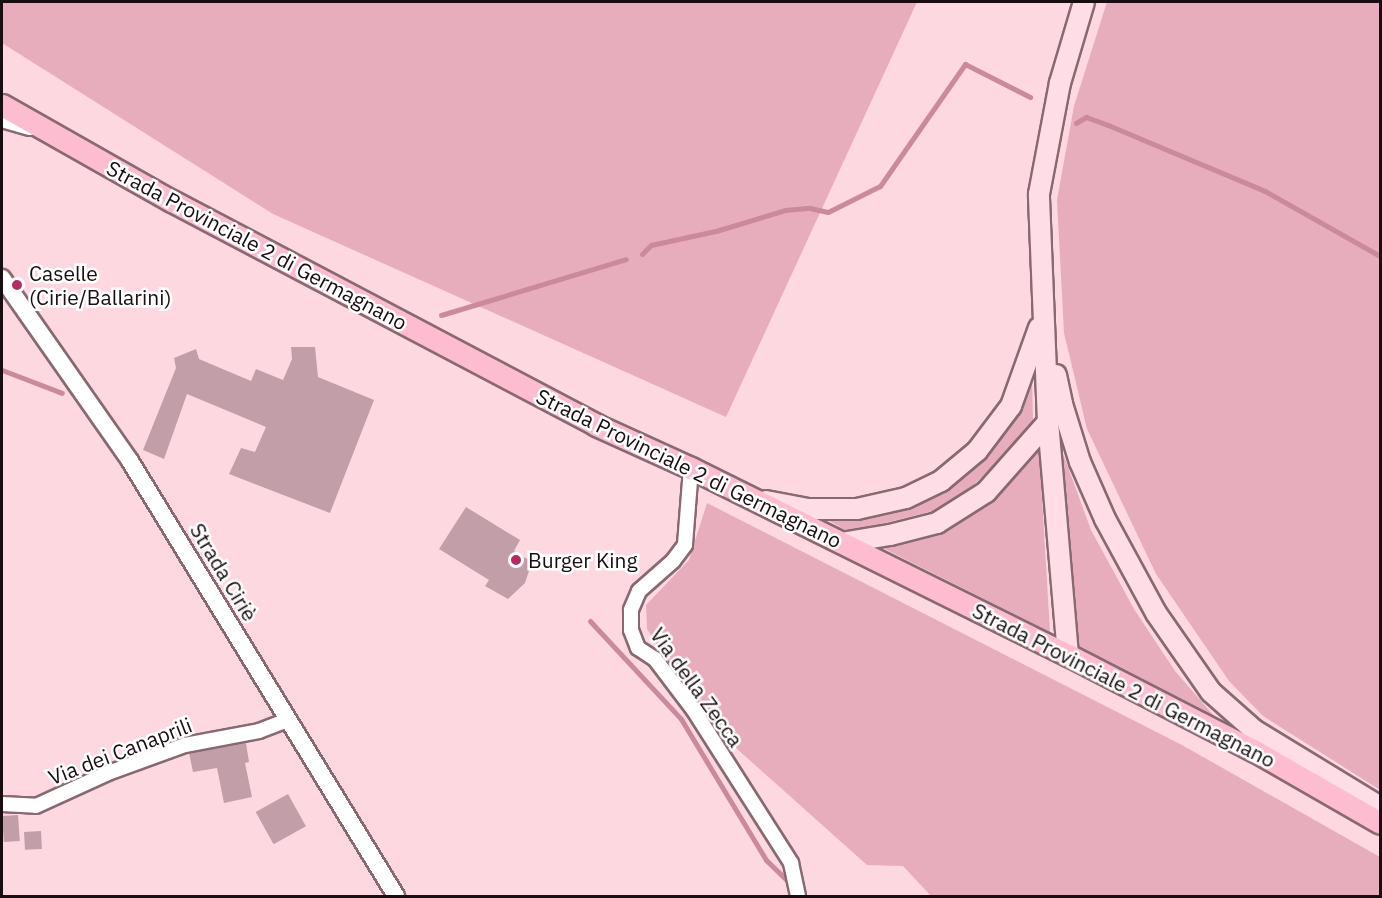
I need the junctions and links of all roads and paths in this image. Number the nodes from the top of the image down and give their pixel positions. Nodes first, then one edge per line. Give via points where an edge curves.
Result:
1 (1084, 2) edge
2 (2, 105) edge
3 (2, 119) edge
4 (51, 133) junction
5 (2, 278) edge
6 (1044, 314) junction
7 (1048, 422) junction
8 (691, 468) junction
9 (755, 500) junction
10 (841, 543) junction
11 (1068, 655) junction
12 (287, 720) junction
13 (2, 804) edge
14 (1380, 807) edge
15 (1380, 823) edge
16 (396, 897) edge
17 (798, 897) edge

1 - 6 main road via 1060,83 1038,194
2 - 4 main road, Strada Provinciale 2 di Germagnano
3 - 4 street
4 - 8 main road, Strada Provinciale 2 di Germagnano via 596,425
5 - 12 street, Strada Ciriè via 102,418
6 - 7 main road
6 - 9 main road via 1011,406 977,451 941,481 906,498 857,509 808,509
6 - 14 main road via 1062,404 1080,462 1105,519 1156,613 1211,692 1254,730
7 - 10 main road via 986,492 937,522
7 - 11 main road
8 - 9 main road, Strada Provinciale 2 di Germagnano
8 - 17 street, Via della Zecca via 685,545 639,591 631,610 631,630 638,648 655,659 693,709 791,863
9 - 10 main road, Strada Provinciale 2 di Germagnano
10 - 11 main road, Strada Provinciale 2 di Germagnano
11 - 15 main road, Strada Provinciale 2 di Germagnano via 1255,751
12 - 13 street, Via dei Canaprili via 259,731 185,745 108,773 36,806
12 - 16 street, Strada Ciriè

